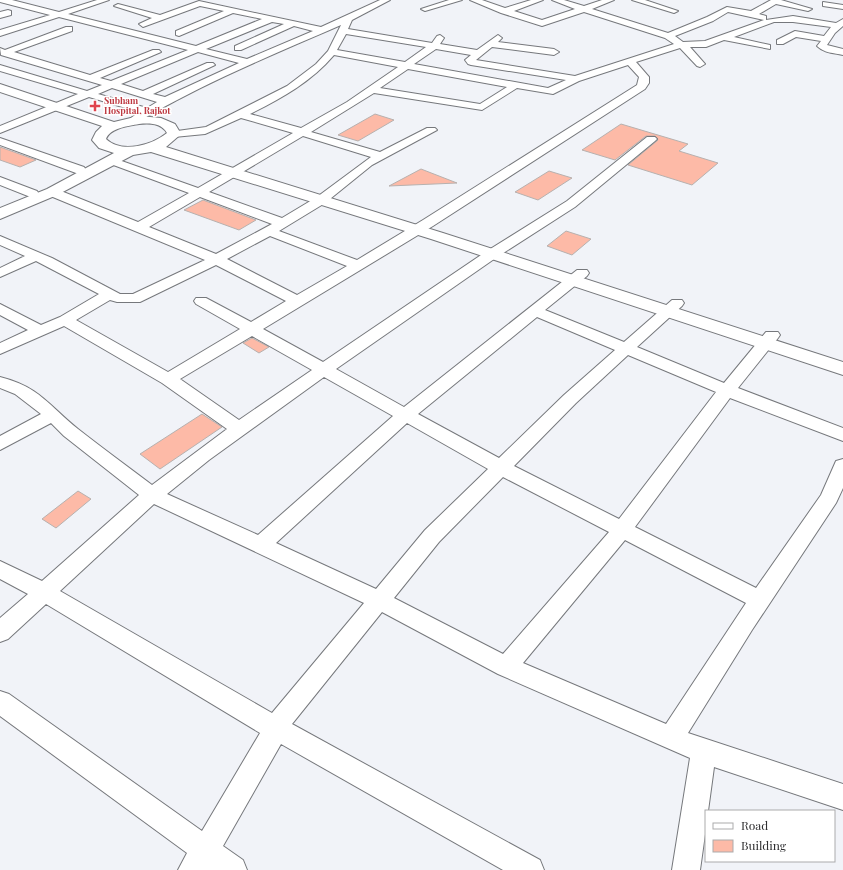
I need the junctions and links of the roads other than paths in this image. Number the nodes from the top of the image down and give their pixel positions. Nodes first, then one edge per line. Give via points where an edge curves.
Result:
1 (2, 0) edge
2 (89, 0) edge
3 (134, 0) edge
4 (188, 0) edge
5 (386, 0) edge
6 (458, 0) edge
7 (474, 0) edge
8 (539, 0) edge
9 (556, 0) edge
10 (610, 0) edge
11 (636, 0) edge
12 (101, 1) edge
13 (775, 1) edge
14 (61, 3) dead end
15 (199, 3) junction
16 (217, 6) junction
17 (715, 6) dead end
18 (843, 7) edge
19 (81, 8) junction
20 (425, 9) dead end
21 (583, 9) junction
22 (727, 9) junction
23 (808, 9) dead end
24 (233, 10) junction
25 (504, 11) junction
26 (674, 11) dead end
27 (203, 12) dead end
28 (99, 13) dead end
29 (752, 14) junction
30 (10, 15) edge
31 (59, 15) junction
32 (252, 15) junction
33 (160, 17) junction
34 (271, 19) junction
35 (348, 19) junction
36 (112, 20) dead end
37 (773, 20) junction
38 (37, 21) junction
39 (238, 21) dead end
40 (810, 21) junction
41 (699, 23) junction
42 (0, 24) edge
43 (99, 24) junction
44 (292, 24) junction
45 (841, 24) edge
46 (53, 25) junction
47 (69, 29) junction
48 (322, 30) junction
49 (344, 31) junction
50 (721, 31) junction
51 (179, 32) junction
52 (0, 33) edge
53 (668, 36) junction
54 (20, 37) dead end
55 (826, 39) junction
56 (215, 42) junction
57 (437, 42) junction
58 (780, 42) dead end
59 (682, 45) junction
60 (3, 47) edge
61 (767, 47) dead end
62 (143, 48) dead end
63 (238, 48) junction
64 (197, 50) junction
65 (538, 50) junction
66 (156, 52) junction
67 (332, 52) junction
68 (554, 52) dead end
69 (843, 52) edge
70 (478, 53) junction
71 (265, 54) junction
72 (177, 57) junction
73 (195, 61) junction
74 (247, 62) junction
75 (527, 62) dead end
76 (630, 62) junction
77 (700, 64) dead end
78 (210, 65) junction
79 (407, 66) junction
80 (86, 67) dead end
81 (0, 68) edge
82 (231, 70) junction
83 (72, 72) junction
84 (91, 78) junction
85 (576, 80) junction
86 (110, 84) junction
87 (516, 85) junction
88 (0, 88) edge
89 (129, 90) junction
90 (374, 90) junction
91 (86, 94) junction
92 (145, 94) junction
93 (0, 97) edge
94 (166, 101) junction
95 (53, 109) junction
96 (146, 111) junction
97 (240, 114) junction
98 (0, 119) edge
99 (132, 121) junction
100 (15, 124) junction
101 (109, 128) junction
102 (0, 130) edge
103 (432, 130) dead end
104 (301, 134) junction
105 (651, 139) dead end
106 (0, 141) edge
107 (164, 141) junction
108 (120, 154) junction
109 (382, 156) junction
110 (240, 169) junction
111 (80, 170) junction
112 (0, 181) edge
113 (52, 192) junction
114 (200, 193) junction
115 (33, 194) junction
116 (325, 196) junction
117 (0, 208) edge
118 (0, 214) edge
119 (283, 223) junction
120 (422, 226) junction
121 (139, 227) junction
122 (268, 231) junction
123 (0, 240) edge
124 (498, 250) junction
125 (36, 256) junction
126 (216, 259) junction
127 (358, 266) junction
128 (0, 273) edge
129 (577, 277) junction
130 (110, 294) junction
131 (201, 301) dead end
132 (298, 301) junction
133 (672, 307) junction
134 (0, 309) edge
135 (535, 311) junction
136 (65, 320) junction
137 (252, 328) junction
138 (40, 331) junction
139 (769, 339) junction
140 (0, 349) edge
141 (624, 349) junction
142 (843, 357) edge
143 (325, 368) junction
144 (843, 369) edge
145 (168, 378) junction
146 (0, 382) edge
147 (726, 390) junction
148 (52, 415) junction
149 (405, 415) junction
150 (239, 429) junction
151 (843, 435) edge
152 (0, 444) edge
153 (843, 466) edge
154 (502, 468) junction
155 (152, 495) junction
156 (836, 501) edge
157 (623, 529) junction
158 (261, 545) junction
159 (0, 569) edge
160 (44, 592) junction
161 (379, 600) junction
162 (760, 600) junction
163 (0, 632) edge
164 (506, 667) junction
165 (0, 702) edge
166 (275, 728) junction
167 (671, 738) junction
168 (704, 751) junction
169 (843, 797) edge
170 (198, 860) edge
171 (233, 870) edge
172 (530, 870) edge
173 (686, 870) edge

1 - 31 street
2 - 12 street
3 - 33 street via 115,7
4 - 15 street
5 - 35 street
6 - 20 street
7 - 25 street
8 - 25 street
9 - 21 street
10 - 21 street
11 - 26 street
12 - 19 street
13 - 23 street
13 - 29 street
14 - 19 street
15 - 16 street
15 - 33 street
16 - 24 street
16 - 27 street
17 - 22 street
18 - 40 street via 825,8
19 - 28 street
19 - 31 street
21 - 25 street via 542,23
21 - 53 street
22 - 29 street
22 - 41 street
24 - 32 street
24 - 51 street
29 - 37 street
30 - 38 street
30 - 42 street
31 - 38 street
31 - 43 street
32 - 34 street
32 - 39 street
33 - 51 street via 140,23
34 - 44 street
34 - 56 street
35 - 48 street
35 - 49 street
36 - 43 street
37 - 40 street
37 - 50 street via 737,33
38 - 46 street
38 - 52 street
40 - 45 street
41 - 50 street
41 - 53 street
43 - 47 street via 82,30
43 - 64 street
44 - 48 street
44 - 63 street
45 - 55 street
46 - 47 street
46 - 54 street
47 - 60 street
48 - 71 street
49 - 57 street
49 - 67 street
50 - 59 street via 700,45
50 - 61 street
51 - 56 street
53 - 59 street
55 - 58 street via 795,34
55 - 69 street via 823,48
56 - 63 street
56 - 64 street
57 - 70 street
57 - 79 street
59 - 76 street
59 - 77 street
60 - 83 street
62 - 66 street
63 - 71 street
64 - 72 street
64 - 74 street
65 - 68 street
65 - 70 street via 494,41
65 - 75 street
66 - 72 street
66 - 84 street
67 - 79 street
67 - 97 street via 302,82
70 - 85 street via 470,60 471,62
71 - 74 street
72 - 73 street
72 - 86 street
73 - 78 street
73 - 89 street
74 - 82 street
76 - 85 street
76 - 120 street via 646,79 641,87
78 - 82 street
78 - 92 street
79 - 87 street
79 - 90 street
80 - 83 street
81 - 91 street
82 - 94 street
83 - 84 street
84 - 86 street
85 - 87 street via 553,91
86 - 89 street
86 - 91 street
87 - 90 street via 482,107
88 - 95 main road
89 - 92 street
90 - 104 street
91 - 95 street
91 - 96 street
92 - 94 street
93 - 95 main road
94 - 96 street
95 - 100 street
95 - 101 main road
96 - 99 street
97 - 104 street
97 - 107 street via 205,131
98 - 100 street
99 - 101 main road
99 - 107 main road via 150,120 166,123 172,127
100 - 102 street
101 - 108 main road via 100,135 99,140
103 - 109 street
104 - 109 street
104 - 110 street
105 - 124 street via 571,204
106 - 111 street
107 - 108 main road
107 - 110 main road
108 - 111 main road
108 - 113 main road
108 - 114 street
109 - 116 street via 368,163
110 - 114 street
110 - 116 main road
111 - 115 main road
112 - 115 street
113 - 118 main road
113 - 121 street
114 - 119 street
114 - 121 street
115 - 117 main road
116 - 119 street
116 - 120 main road
119 - 122 street
120 - 124 main road
120 - 127 street
121 - 126 street
122 - 126 street
122 - 127 street
123 - 125 street
124 - 129 main road
124 - 143 street
125 - 128 street
125 - 130 street
126 - 130 street via 135,299 117,298
126 - 132 street
127 - 132 street
129 - 133 main road
129 - 135 street
130 - 136 street
131 - 137 street
132 - 137 street
133 - 139 main road
133 - 141 street
134 - 138 street
135 - 141 street
135 - 149 street
136 - 138 street
136 - 145 street
137 - 143 street
137 - 145 street
138 - 140 street
139 - 142 main road
139 - 144 main road
139 - 147 street
141 - 147 street
141 - 154 street
143 - 149 street
143 - 150 street
145 - 150 street
146 - 148 street via 26,394
147 - 151 street
147 - 157 street
148 - 152 street
148 - 155 street via 70,432
149 - 154 street
149 - 158 street
150 - 155 street
153 - 156 street
154 - 157 street
154 - 161 street via 432,536
155 - 158 street
155 - 160 street
156 - 162 street
157 - 162 street
157 - 164 street
158 - 161 street
159 - 160 street
160 - 163 street
160 - 166 street
161 - 164 street
161 - 166 street
162 - 167 street
164 - 167 street
165 - 170 street
166 - 170 street
166 - 172 street
167 - 168 street
168 - 169 street
168 - 173 street
170 - 171 street

